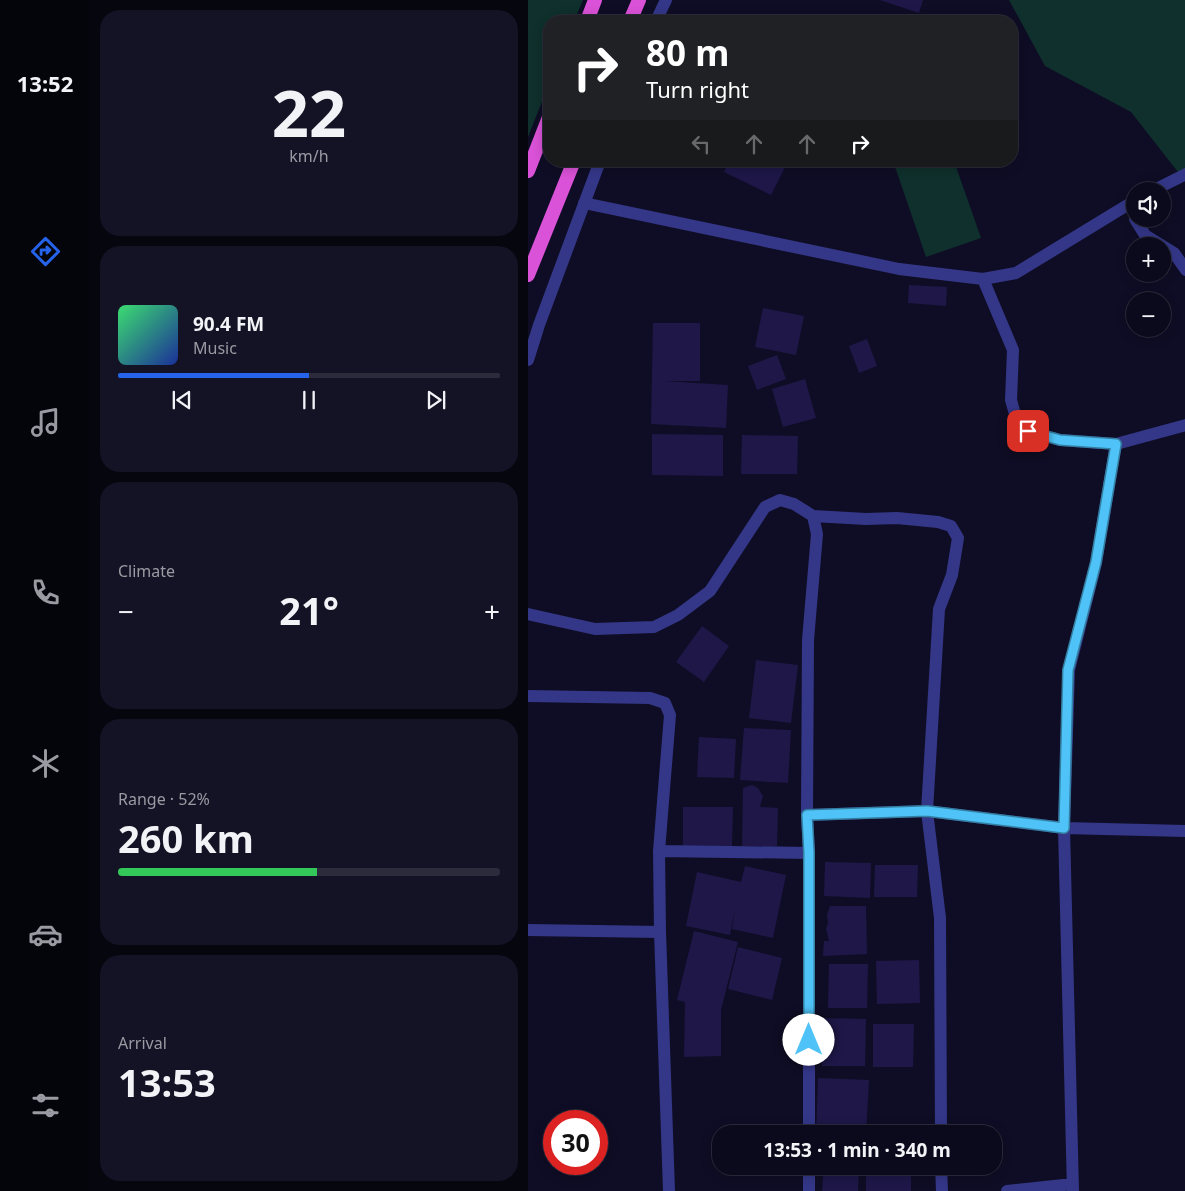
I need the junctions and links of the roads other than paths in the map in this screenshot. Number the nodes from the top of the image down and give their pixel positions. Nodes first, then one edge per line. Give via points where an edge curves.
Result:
1 (595, 0) edge
2 (639, 0) edge
3 (666, 0) edge
4 (589, 15) edge
5 (633, 15) edge
6 (659, 15) edge
7 (543, 132) edge
8 (572, 167) edge
9 (598, 167) edge
10 (528, 171) edge
11 (1186, 174) edge
12 (1170, 182) edge
13 (584, 203) junction
14 (1126, 206) edge
15 (1140, 227) edge
16 (1186, 270) edge
17 (528, 275) edge
18 (984, 279) junction
19 (528, 360) edge
20 (1186, 425) edge
21 (1116, 444) junction
22 (812, 516) junction
23 (528, 614) edge
24 (528, 696) edge
25 (927, 811) junction
26 (807, 815) junction
27 (1064, 828) junction
28 (1186, 831) edge
29 (659, 851) junction
30 (809, 853) junction
31 (528, 930) edge
32 (660, 932) junction
33 (809, 1125) edge
34 (941, 1125) edge
35 (809, 1175) edge
36 (941, 1175) edge
37 (1073, 1188) edge
38 (669, 1191) edge
39 (809, 1191) edge
40 (942, 1191) edge
41 (1007, 1191) edge

1 - 4 highway
2 - 5 highway
3 - 6 street
7 - 10 highway
8 - 17 highway
9 - 13 street
11 - 12 street
13 - 18 street via 899,269
13 - 19 street
14 - 18 street via 1016,273
15 - 16 street via 1145,235 1174,253
18 - 21 street via 1012,350 1012,400 1016,418 1028,431 1060,440
20 - 21 street
21 - 27 street via 1096,562 1068,670
22 - 23 street via 794,504 780,500 765,507 710,591 678,615 654,627 595,629
22 - 25 street via 938,522 950,526 958,538 952,575 939,609
22 - 26 street via 817,534 808,640
24 - 29 street via 650,698 664,703 670,715
25 - 26 street
25 - 27 street
25 - 34 street via 940,918
26 - 30 street
27 - 28 street
27 - 37 street
29 - 30 street
29 - 32 street
30 - 33 street
31 - 32 street
32 - 38 street
35 - 39 street
36 - 40 street
37 - 41 street

